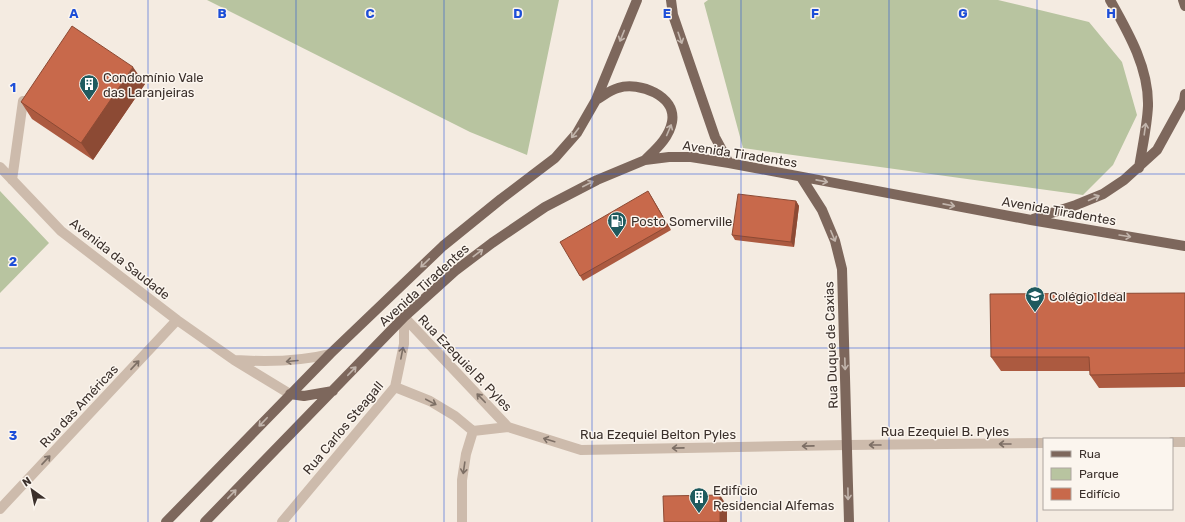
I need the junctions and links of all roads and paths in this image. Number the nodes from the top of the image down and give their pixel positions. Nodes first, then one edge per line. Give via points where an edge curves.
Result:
1 (637, 0) edge
2 (671, 0) edge
3 (1110, 0) edge
4 (1183, 0) edge
5 (1185, 6) edge
6 (1185, 94) edge
7 (596, 100) junction
8 (23, 101) edge
9 (645, 160) junction
10 (729, 163) junction
11 (0, 167) edge
12 (1139, 168) junction
13 (801, 177) junction
14 (12, 180) junction
15 (1031, 220) junction
16 (1185, 246) edge
17 (404, 317) junction
18 (177, 320) junction
19 (330, 354) junction
20 (234, 360) junction
21 (395, 387) junction
22 (333, 391) junction
23 (290, 394) junction
24 (508, 426) junction
25 (473, 431) junction
26 (1173, 442) edge
27 (1185, 442) edge
28 (1043, 444) edge
29 (847, 445) junction
30 (0, 509) edge
31 (166, 522) edge
32 (205, 522) edge
33 (282, 522) edge
34 (462, 522) edge
35 (849, 522) edge

1 -> 7 main road, Avenida Tiradentes
2 -> 10 main road via 673,16 715,137
12 -> 3 main road via 1148,106 1144,72
4 - 5 main road
6 - 12 main road via 1184,101 1157,150
9 -> 7 main road via 664,141 672,122 670,108 665,101 653,91 637,87 618,88
7 -> 19 main road, Avenida Tiradentes via 576,133 555,158 443,246
8 - 14 street
9 - 10 main road, Avenida Tiradentes via 677,157
17 -> 9 main road, Avenida Tiradentes via 455,271 545,207 597,180
10 - 13 main road, Avenida Tiradentes
11 - 14 street, Avenida da Saudade
15 -> 12 main road via 1103,194
13 -> 15 main road, Avenida Tiradentes
13 -> 29 main road, Rua Duque de Caxias via 822,210 835,240 842,269
14 - 18 street, Avenida da Saudade via 61,231
15 -> 16 main road, Avenida Tiradentes
21 -> 17 street, Rua Carlos Steagall via 404,344
22 -> 17 main road, Avenida Tiradentes
24 -> 17 street, Rua Ezequiel B. Pyles
18 - 20 street, Avenida da Saudade
30 -> 18 street, Rua das Américas
19 -> 20 street via 292,361
19 - 23 main road, Avenida Tiradentes
20 - 23 street, Avenida da Saudade
21 -> 25 street via 430,401 455,416
21 - 33 street, Rua Carlos Steagall
22 - 23 main road via 304,396
32 -> 22 main road, Avenida Tiradentes
23 -> 31 main road, Avenida Tiradentes
24 - 25 street, Rua Ezequiel Belton Pyles
29 -> 24 street, Rua Ezequiel Belton Pyles via 581,450
25 -> 34 street via 462,480
26 - 27 street
28 -> 29 street, Rua Ezequiel B. Pyles
29 -> 35 main road, Rua Duque de Caxias

